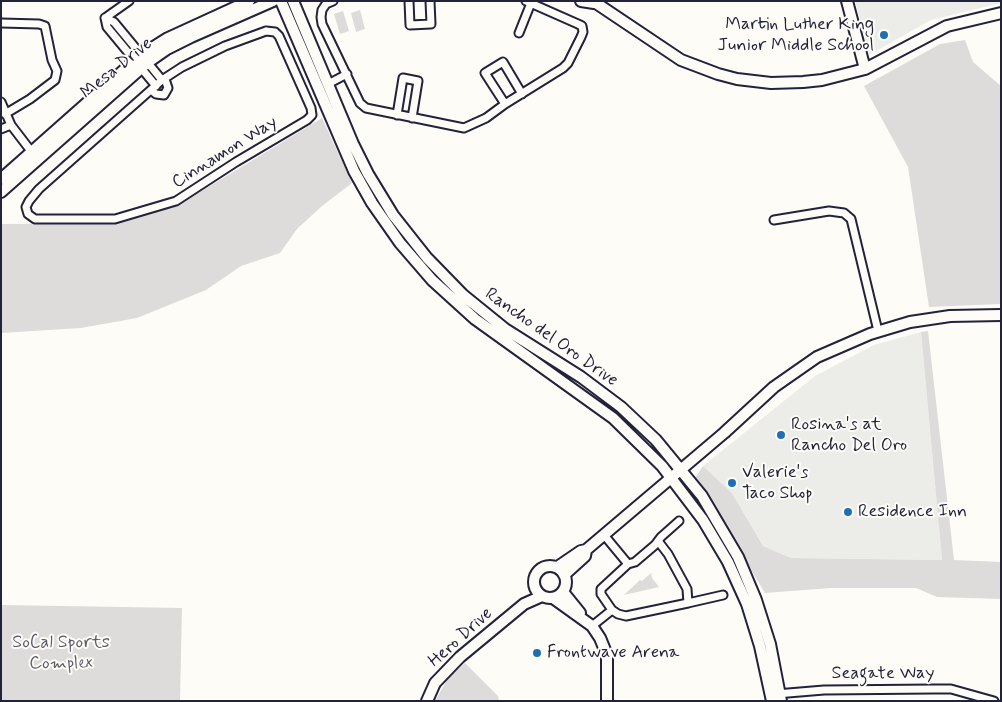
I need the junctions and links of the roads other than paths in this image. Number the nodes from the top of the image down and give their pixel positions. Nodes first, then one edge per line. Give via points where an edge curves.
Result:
1 (129, 1) edge
2 (249, 1) edge
3 (273, 1) edge
4 (281, 1) edge
5 (293, 1) edge
6 (333, 1) edge
7 (409, 1) edge
8 (430, 1) edge
9 (581, 1) edge
10 (847, 1) edge
11 (529, 2) edge
12 (594, 2) edge
13 (1001, 13) edge
14 (1, 23) edge
15 (519, 32) dead end
16 (141, 61) junction
17 (865, 69) junction
18 (347, 74) junction
19 (163, 80) junction
20 (323, 87) junction
21 (153, 88) junction
22 (522, 94) junction
23 (1, 102) edge
24 (505, 104) junction
25 (5, 114) junction
26 (397, 115) junction
27 (412, 118) junction
28 (11, 125) junction
29 (1, 129) edge
30 (35, 156) junction
31 (1, 179) edge
32 (1, 192) edge
33 (774, 220) dead end
34 (1001, 315) edge
35 (878, 331) junction
36 (681, 469) junction
37 (671, 478) junction
38 (679, 521) dead end
39 (604, 534) junction
40 (658, 541) junction
41 (586, 550) junction
42 (628, 564) junction
43 (555, 568) junction
44 (564, 575) junction
45 (535, 587) junction
46 (563, 592) junction
47 (723, 595) dead end
48 (547, 597) junction
49 (688, 602) junction
50 (524, 604) junction
51 (612, 610) junction
52 (589, 624) junction
53 (776, 697) edge
54 (427, 701) edge
55 (607, 701) edge
56 (994, 701) edge

1 - 16 street via 105,18 107,27
2 - 16 main road, Mesa Drive via 184,30
3 - 16 main road, Mesa Drive
4 - 20 main road, Rancho del Oro Drive via 309,66
5 - 20 main road, Rancho del Oro Drive
6 - 18 street via 322,10 322,24
7 - 8 street via 410,25 431,24
9 - 12 main road
10 - 17 main road
11 - 15 street
11 - 22 street via 582,26 583,32 568,63
12 - 17 main road via 681,60 736,79 803,82
13 - 17 main road via 947,26
14 - 25 street via 45,26 57,72 56,80
16 - 19 street
16 - 21 street
16 - 30 main road, Mesa Drive
18 - 20 street
18 - 26 street via 360,103 366,108
19 - 21 street, Cinnamon Way
19 - 21 street, Cinnamon Way via 168,88 164,95 156,94
19 - 21 street, Cinnamon Way via 225,46 266,30 275,32 304,90 312,115 176,201 115,219 35,219 28,214 26,208 39,189
20 - 36 main road, Rancho del Oro Drive via 378,192 407,234 442,275 505,329 614,402 656,440
20 - 37 main road, Rancho del Oro Drive via 344,149 368,196 421,268 475,319 613,418
22 - 24 street
22 - 24 street via 502,62 485,73
23 - 25 street
24 - 27 street via 464,128
25 - 28 street
26 - 27 street
26 - 27 street via 403,78 418,80
28 - 29 street
28 - 30 street
30 - 31 main road, Mesa Drive
30 - 32 main road, Mesa Drive
33 - 35 street via 829,211 844,213 851,219
34 - 35 main road via 935,318
35 - 36 main road via 799,368
36 - 37 main road
36 - 53 main road, Rancho del Oro Drive via 715,517 745,574 768,634
37 - 39 main road
37 - 53 main road, Rancho del Oro Drive via 703,520 732,570 755,628
38 - 40 street
39 - 41 main road
39 - 42 street
40 - 42 street via 636,562
40 - 49 street via 687,589
41 - 43 main road
41 - 44 main road via 585,556
42 - 51 street via 601,589
43 - 44 main road
43 - 45 main road via 538,572
44 - 46 main road via 566,584
45 - 48 main road
45 - 50 main road, Hero Drive
46 - 48 main road
46 - 52 main road
47 - 49 street
48 - 50 main road, Hero Drive
48 - 52 main road
49 - 51 street via 626,616
50 - 54 main road, Hero Drive via 450,666 435,683
51 - 52 street
52 - 55 main road via 607,655
53 - 56 street, Seagate Way via 824,690 951,689

